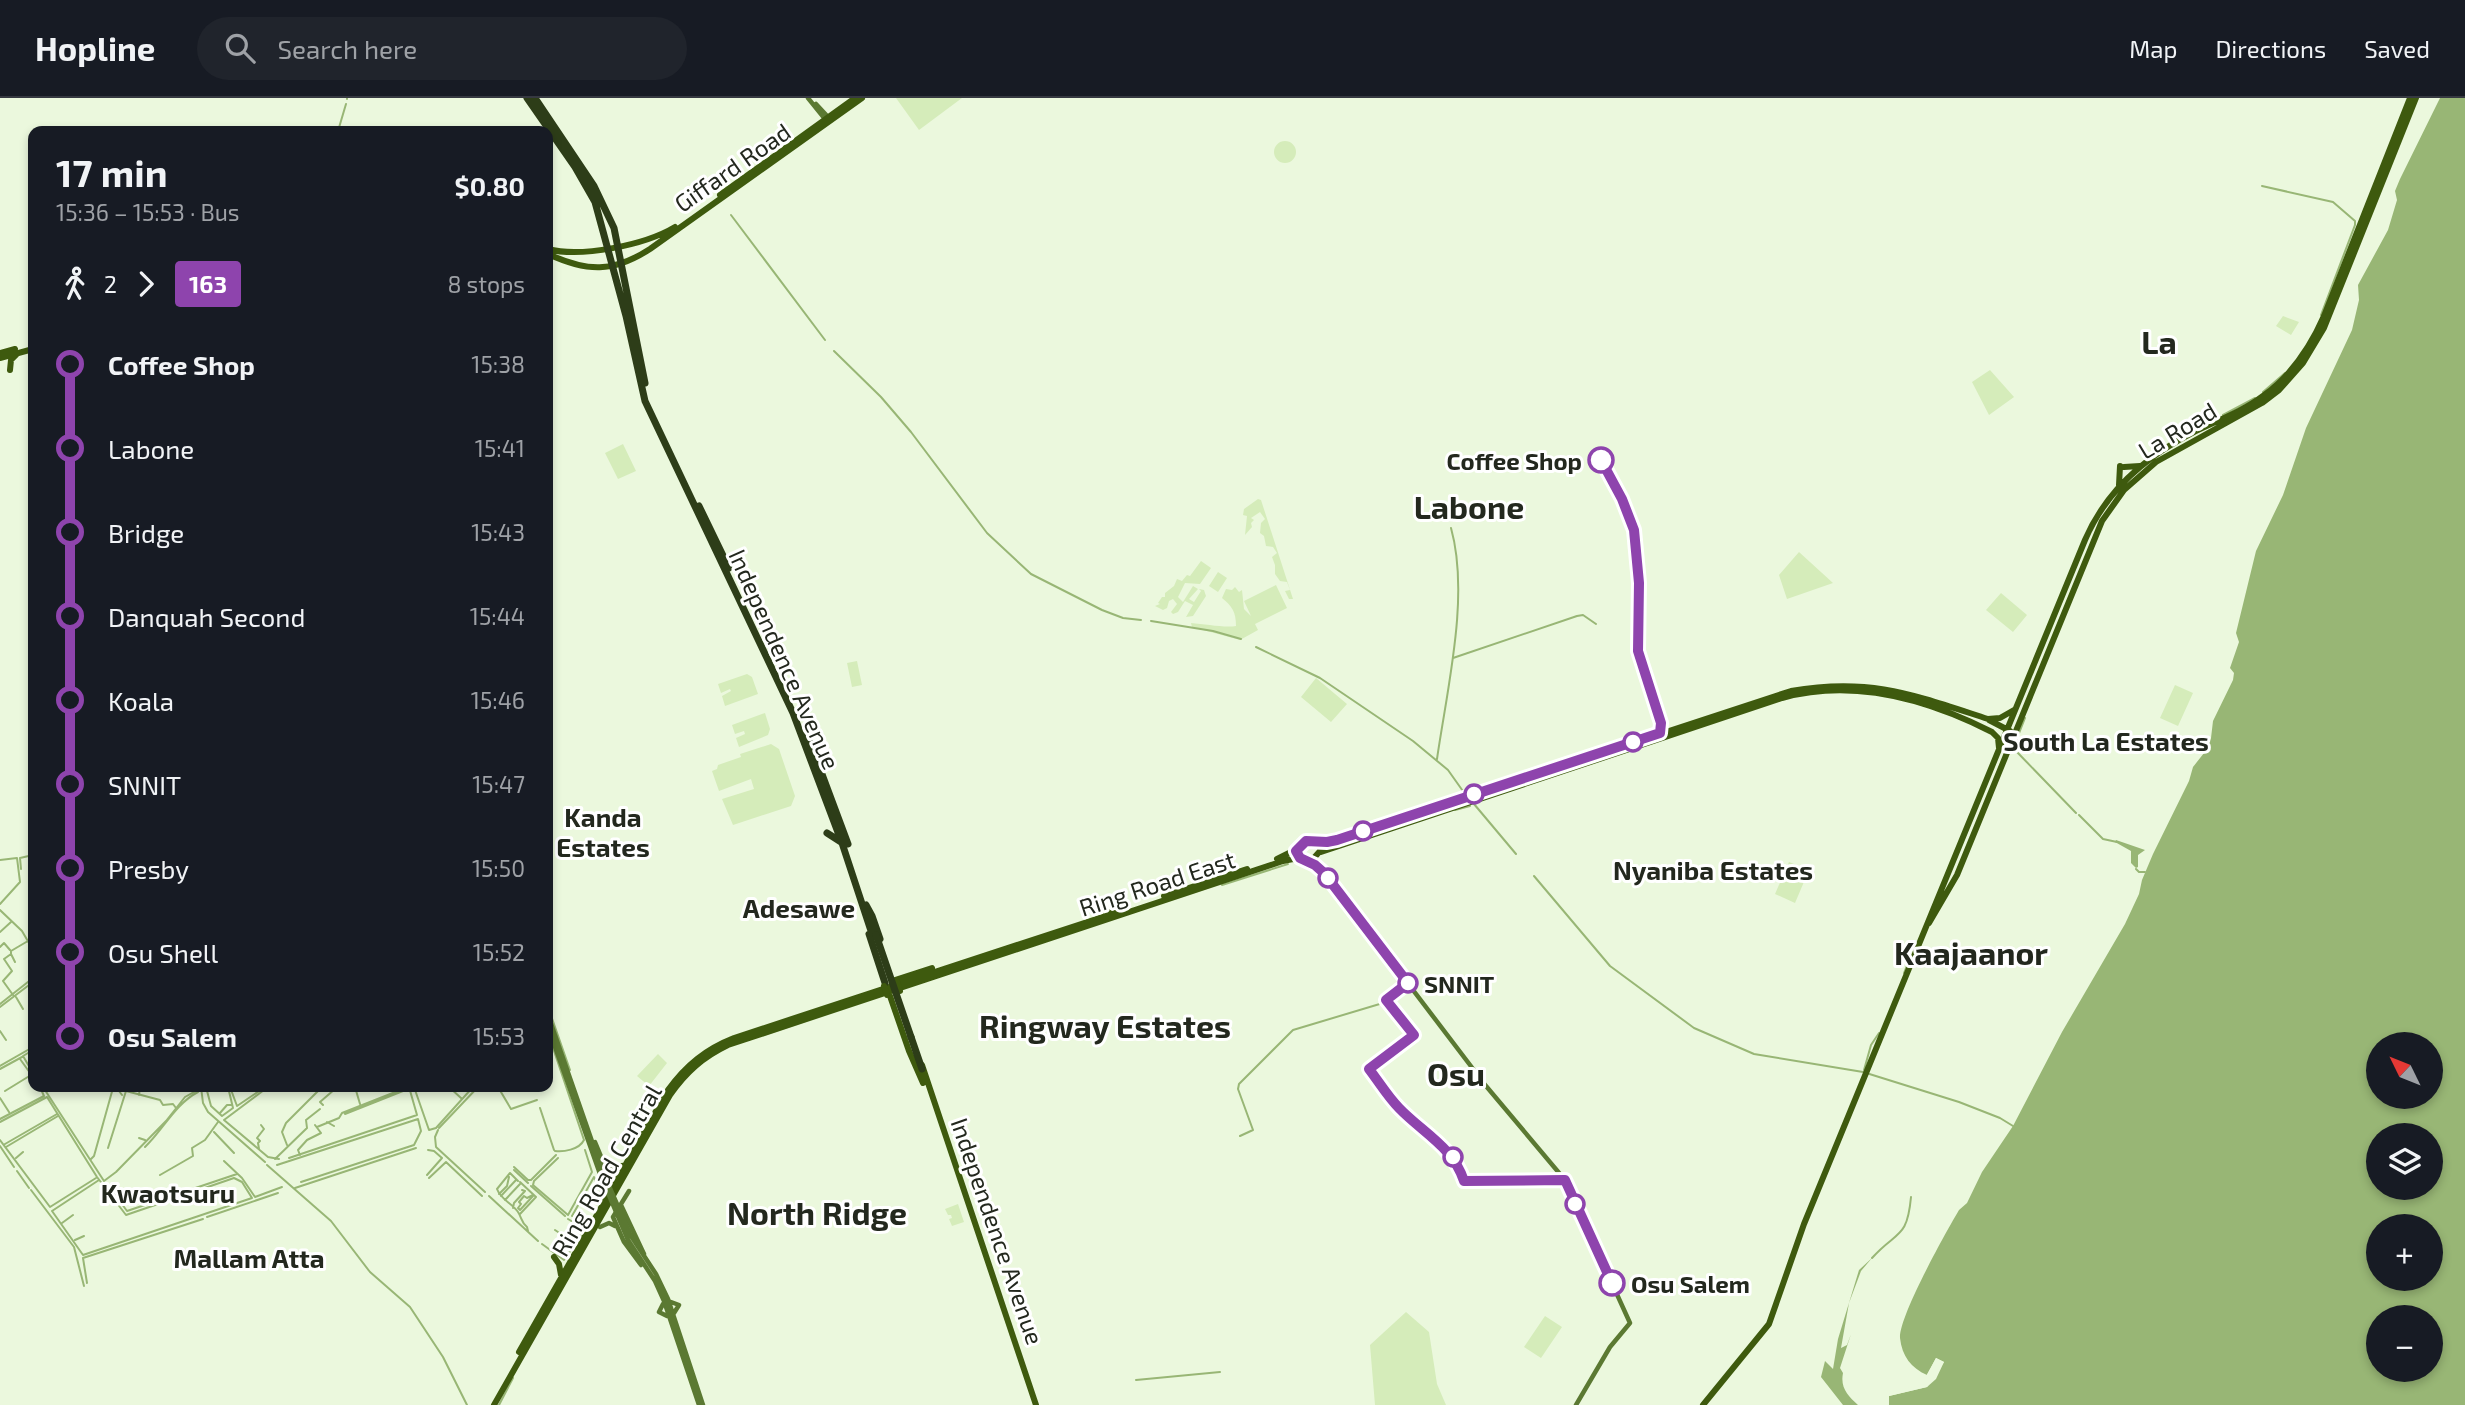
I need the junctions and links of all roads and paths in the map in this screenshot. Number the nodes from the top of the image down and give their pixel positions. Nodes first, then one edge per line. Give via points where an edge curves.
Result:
1 (527, 98) edge
2 (535, 98) edge
3 (810, 98) edge
4 (855, 98) edge
5 (862, 98) edge
6 (2410, 98) edge
7 (2416, 98) edge
8 (829, 123) junction
9 (546, 126) edge
10 (553, 137) edge
11 (614, 228) junction
12 (604, 232) junction
13 (634, 242) junction
14 (618, 245) junction
15 (607, 248) junction
16 (553, 250) edge
17 (594, 250) junction
18 (553, 256) edge
19 (637, 257) junction
20 (622, 264) junction
21 (612, 267) junction
22 (592, 268) junction
23 (625, 276) junction
24 (616, 280) junction
25 (28, 349) edge
26 (28, 349) edge
27 (18, 352) junction
28 (0, 357) edge
29 (2192, 436) junction
30 (2142, 465) junction
31 (2118, 486) junction
32 (1838, 688) junction
33 (2016, 708) junction
34 (1987, 719) junction
35 (1984, 728) junction
36 (2007, 729) junction
37 (2011, 742) junction
38 (1998, 754) junction
39 (1513, 784) junction
40 (1981, 806) junction
41 (832, 816) junction
42 (1317, 842) junction
43 (842, 843) junction
44 (1297, 849) junction
45 (1320, 853) junction
46 (1305, 861) junction
47 (1254, 869) junction
48 (1324, 873) junction
49 (1145, 905) junction
50 (864, 906) junction
51 (1110, 913) junction
52 (1093, 919) junction
53 (1076, 927) junction
54 (1031, 939) junction
55 (1024, 947) junction
56 (923, 981) joint
57 (890, 982) junction
58 (894, 994) junction
59 (848, 1001) joint
60 (808, 1016) junction
61 (553, 1029) edge
62 (553, 1040) edge
63 (568, 1070) junction
64 (920, 1070) junction
65 (576, 1075) dead end
66 (646, 1133) junction
67 (602, 1170) junction
68 (603, 1188) dead end
69 (629, 1191) dead end
70 (621, 1204) junction
71 (616, 1226) junction
72 (600, 1227) junction
73 (568, 1262) junction
74 (650, 1271) junction
75 (561, 1276) junction
76 (666, 1300) junction
77 (672, 1317) junction
78 (492, 1405) edge
79 (701, 1405) edge
80 (1034, 1405) edge
81 (1576, 1405) edge
82 (1703, 1405) edge

1 - 9 highway, Independence Avenue
2 - 11 highway, Independence Avenue via 594,186
3 - 8 main road
4 - 8 main road, Giffard Road
5 - 8 main road
6 - 29 main road, La Road via 2307,349 2284,379 2261,397
7 - 29 main road, La Road via 2311,352 2276,393 2253,409
8 - 13 main road, Giffard Road via 680,224
8 - 19 main road, Giffard Road
10 - 12 highway, Independence Avenue via 595,202
11 - 13 main road
11 - 14 highway, Independence Avenue
12 - 15 highway, Independence Avenue
12 - 17 main road via 602,243
13 - 14 main road, Giffard Road
14 - 15 main road, Giffard Road
14 - 20 highway, Independence Avenue
15 - 17 main road, Giffard Road
15 - 21 highway, Independence Avenue
16 - 17 main road, Giffard Road
18 - 22 main road
19 - 20 main road, Giffard Road
19 - 23 main road
20 - 21 main road, Giffard Road
20 - 23 highway, Independence Avenue
21 - 22 main road, Giffard Road
21 - 24 highway, Independence Avenue
22 - 24 main road via 602,269
23 - 50 highway, Independence Avenue via 648,397 797,712 842,826
24 - 41 highway, Independence Avenue via 645,401 793,713
25 - 27 main road
26 - 28 main road
27 - 28 main road
27 - 28 main road via 9,370
29 - 30 main road, La Road
29 - 37 main road, La Road via 2134,480 2102,521
30 - 31 main road, La Road
30 - 31 main road via 2122,466
31 - 33 main road, La Road via 2091,527
32 - 34 main road via 1900,691
32 - 35 main road via 1917,701
32 - 39 main road via 1814,687 1776,695
33 - 34 main road via 2000,718
33 - 36 main road, La Road
34 - 35 main road
34 - 36 main road
35 - 38 main road via 1998,738
36 - 37 main road
36 - 38 main road, La Road
37 - 40 main road, La Road
38 - 40 main road, La Road
39 - 42 main road via 1337,840
39 - 45 main road
40 - 82 main road, La Road via 1866,1072 1769,1324
41 - 43 highway, Independence Avenue
41 - 43 highway via 827,832
42 - 44 main road via 1306,841
42 - 45 main road
43 - 50 highway, Independence Avenue
44 - 46 main road
44 - 47 main road, Ring Road East
45 - 46 main road
45 - 48 main road
46 - 47 main road, Ring Road East via 1287,860
46 - 48 main road
47 - 49 main road, Ring Road East
48 - 81 main road via 1486,1086 1565,1180 1630,1323 1610,1347
49 - 51 main road, Ring Road East
49 - 53 main road, Ring Road East
50 - 57 highway via 864,919
50 - 64 highway, Independence Avenue, bridge
51 - 52 main road, Ring Road East
51 - 52 main road via 1100,908
52 - 53 main road, Ring Road East
53 - 54 main road, Ring Road East
53 - 55 main road, Ring Road East
54 - 57 main road, Ring Road East
54 - 59 main road, Ring Road East
55 - 56 main road, Ring Road East
55 - 58 main road, Ring Road East
56 - 60 main road, Ring Road Central
57 - 58 main road, bridge
57 - 58 main road, bridge
57 - 60 main road, Ring Road Central via 832,1002
58 - 60 main road, Ring Road Central via 836,1013
58 - 64 main road, Independence Avenue via 918,1049
59 - 60 main road, Ring Road Central
60 - 66 main road, Ring Road Central via 713,1052 677,1085
61 - 63 main road
62 - 67 main road
63 - 65 main road
63 - 67 main road
64 - 80 main road, Independence Avenue
66 - 67 main road via 635,1140 621,1168
66 - 72 main road via 645,1147
66 - 73 main road, Ring Road Central
67 - 68 main road via 610,1179
67 - 74 main road, bridge via 629,1238
69 - 70 main road
70 - 71 main road via 613,1216
70 - 74 main road
71 - 72 main road
71 - 74 main road via 631,1253
72 - 73 main road via 584,1254
73 - 75 main road, Ring Road Central
73 - 75 main road via 559,1264
73 - 78 main road, Ring Road Central via 557,1295
74 - 76 main road
75 - 78 main road, Ring Road Central
76 - 77 main road
76 - 77 main road via 679,1305
77 - 79 main road

